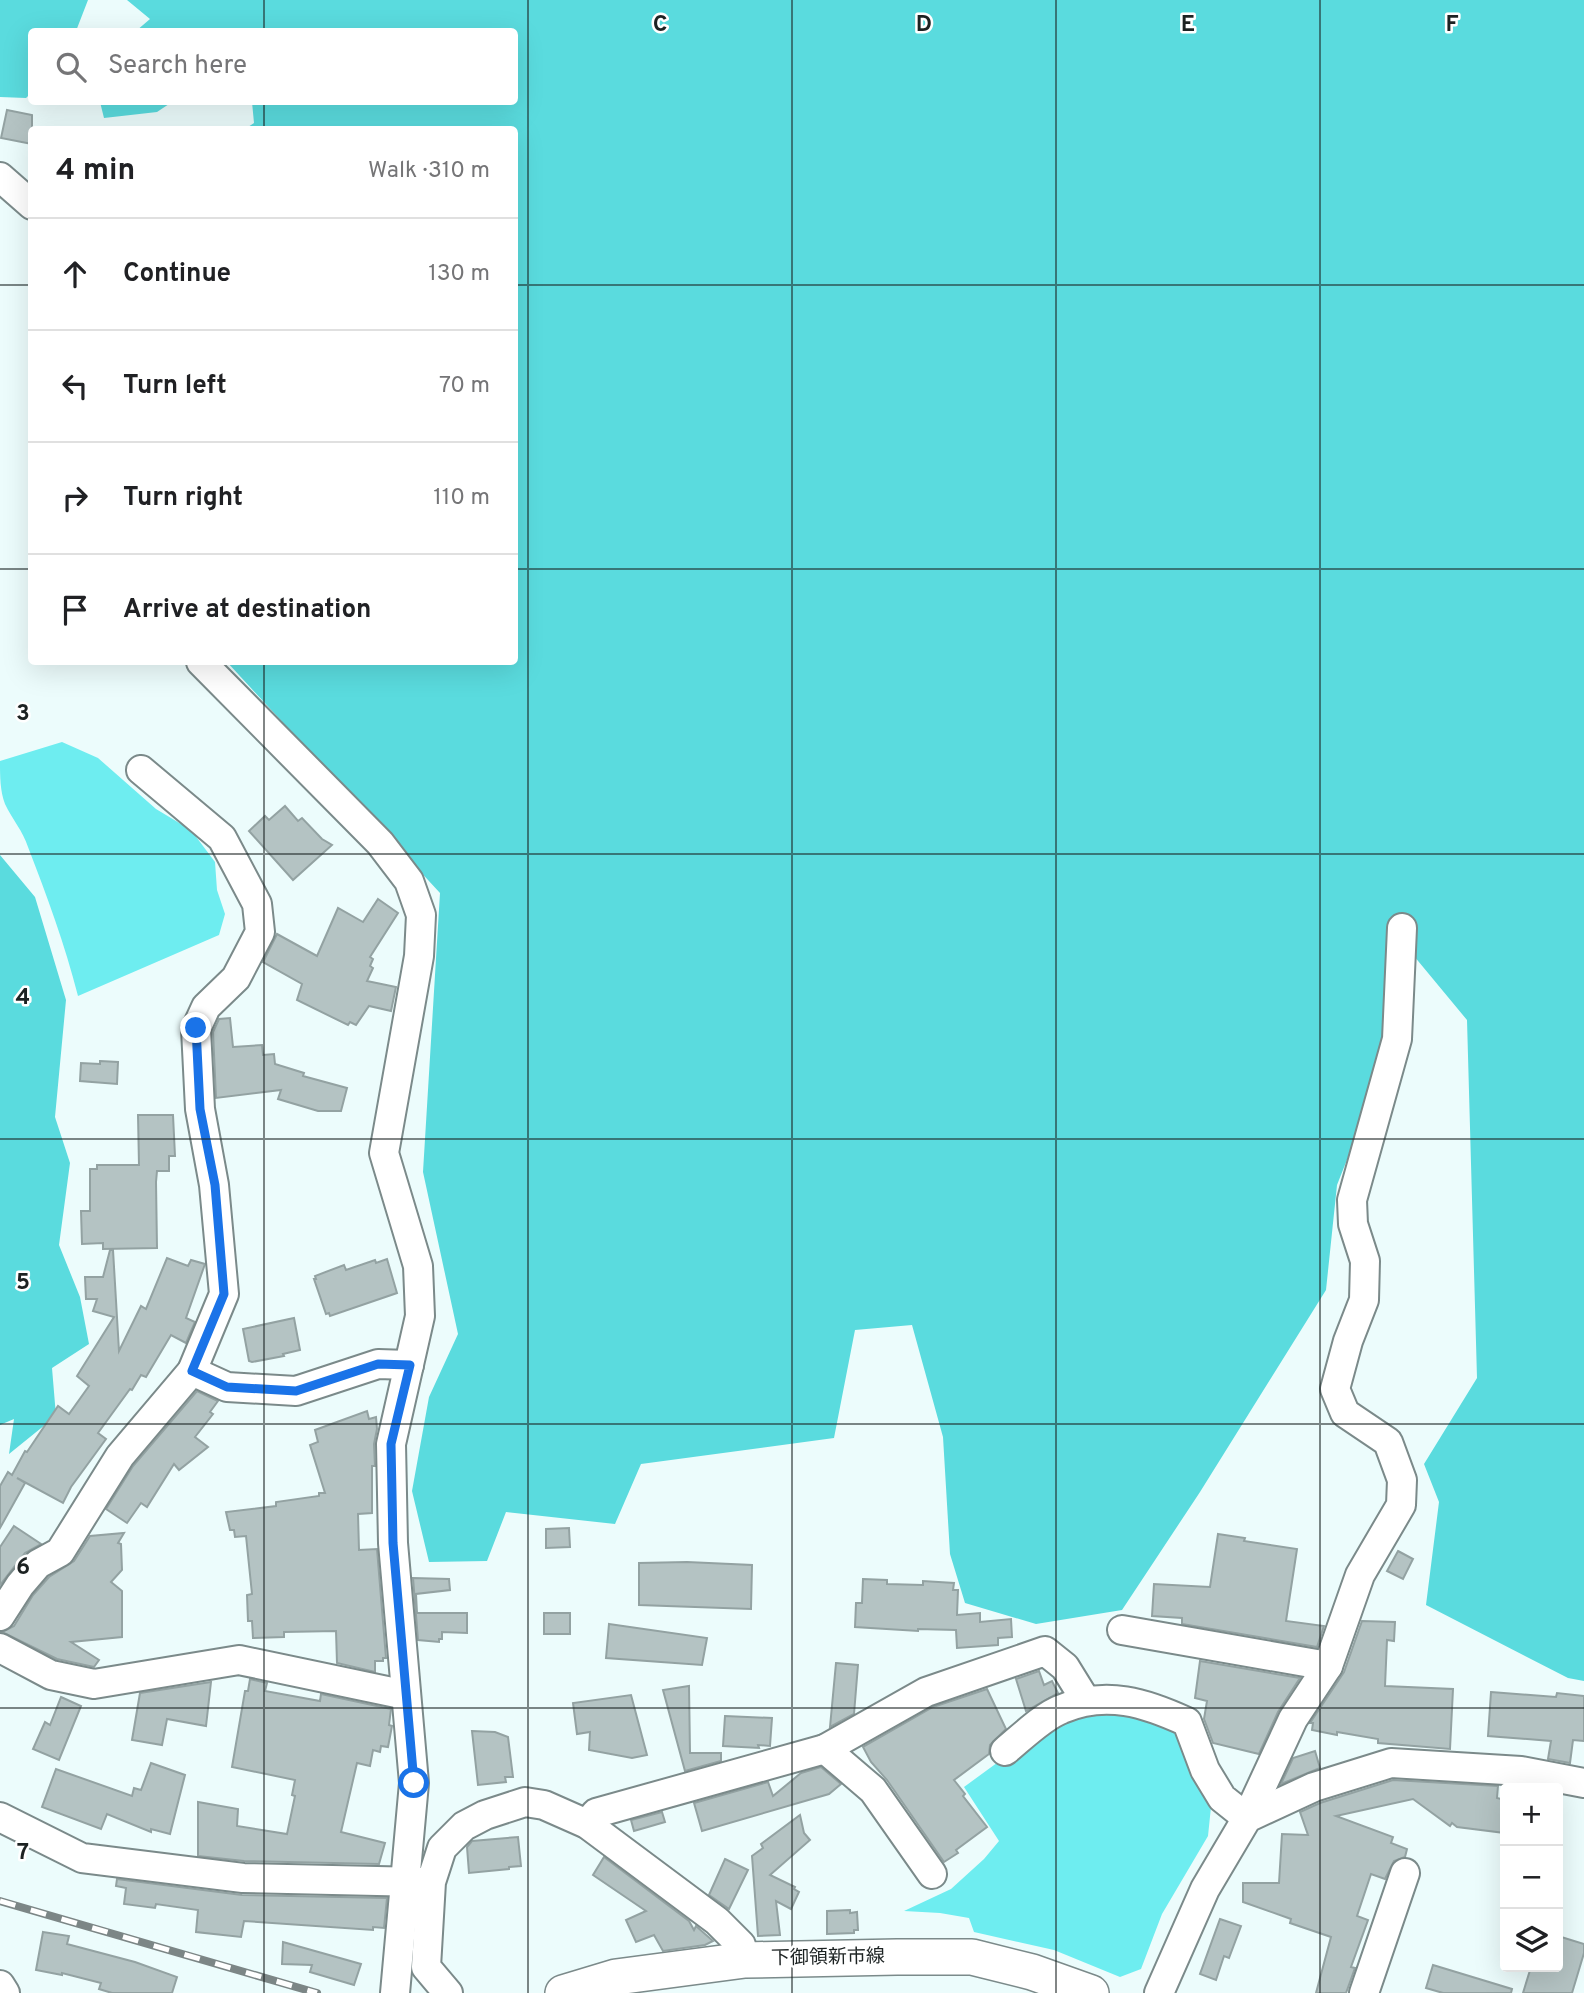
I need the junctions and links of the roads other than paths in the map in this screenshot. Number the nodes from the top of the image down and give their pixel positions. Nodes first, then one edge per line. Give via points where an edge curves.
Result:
1 (0, 177) edge
2 (28, 202) edge
3 (204, 665) edge
4 (141, 770) dead end
5 (1402, 928) dead end
6 (410, 1365) junction
7 (192, 1371) junction
8 (0, 1616) edge
9 (1122, 1630) dead end
10 (0, 1647) edge
11 (1328, 1666) junction
12 (406, 1695) junction
13 (1086, 1701) junction
14 (825, 1749) junction
15 (1005, 1751) dead end
16 (1584, 1783) edge
17 (0, 1817) edge
18 (1247, 1818) junction
19 (587, 1824) junction
20 (1405, 1873) dead end
21 (932, 1874) dead end
22 (418, 1882) junction
23 (745, 1960) junction
24 (0, 1985) edge
25 (5, 1993) edge
26 (395, 1993) edge
27 (448, 1993) edge
28 (563, 1993) edge
29 (1091, 1993) edge
30 (1159, 1993) edge
31 (1364, 1993) edge

1 - 2 street
3 - 6 street via 380,843 409,881 421,915 419,956 383,1153 418,1266 420,1316
4 - 7 street via 222,838 257,904 260,932 236,978 206,1007 196,1028 200,1109 215,1185 224,1294
5 - 11 street via 1397,1038 1352,1200 1353,1224 1365,1261 1364,1300 1335,1389 1345,1413 1388,1442 1402,1480 1401,1506 1360,1575
6 - 7 street via 378,1364 296,1391 227,1387
6 - 12 street via 391,1444 393,1543
7 - 8 street via 120,1456 60,1552 38,1564
9 - 11 street
10 - 12 street via 51,1675 94,1684 239,1660
11 - 18 street via 1293,1719
12 - 22 street
13 - 14 street via 1065,1667 1045,1651 926,1692
13 - 15 street via 1059,1709
13 - 18 street via 1121,1700 1153,1706 1187,1722 1205,1770 1222,1798
14 - 19 street via 596,1813
14 - 21 street via 873,1790
16 - 18 street via 1521,1771 1391,1763 1314,1787
17 - 22 street via 82,1858 243,1878
18 - 30 street via 1205,1889
19 - 22 street via 544,1805 525,1802 485,1815 464,1826
19 - 23 street via 717,1921 741,1945
20 - 31 street
22 - 26 street
22 - 27 street via 426,1967
23 - 28 main road, 下御領新市線 via 616,1977
23 - 29 main road, 下御領新市線 via 972,1957
24 - 25 street

